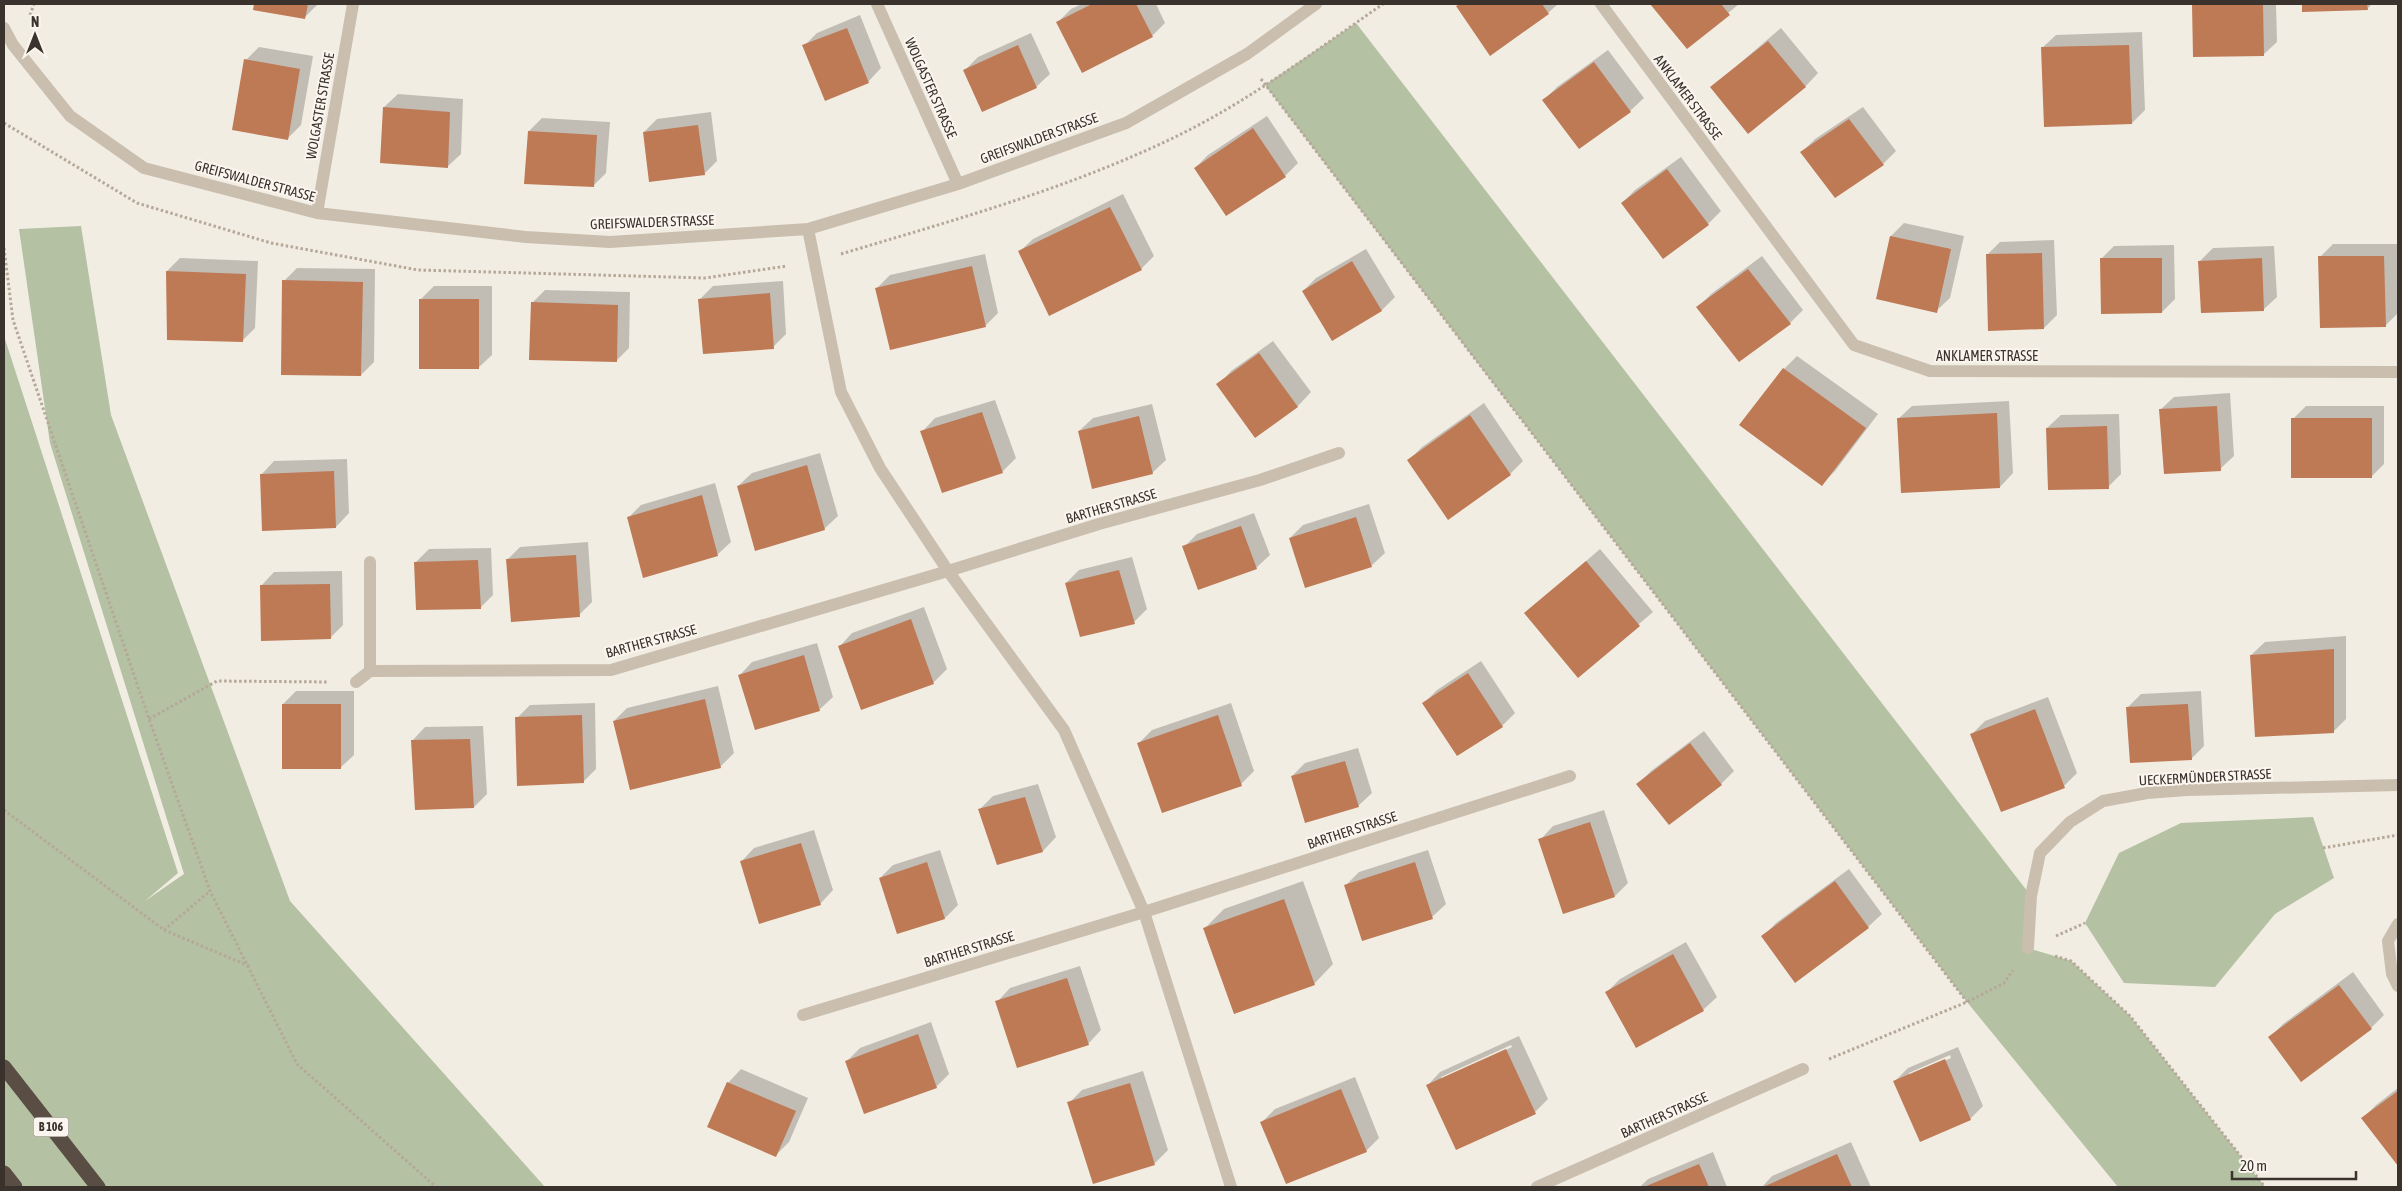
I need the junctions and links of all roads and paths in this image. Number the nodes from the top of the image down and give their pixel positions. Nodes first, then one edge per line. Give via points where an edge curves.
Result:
1 (353, 4) edge
2 (877, 4) edge
3 (1316, 4) edge
4 (1383, 4) edge
5 (1601, 4) edge
6 (4, 28) edge
7 (1247, 54) junction
8 (1265, 85) junction
9 (4, 123) edge
10 (958, 184) junction
11 (317, 213) junction
12 (808, 229) junction
13 (4, 248) edge
14 (813, 262) junction
15 (2398, 372) edge
16 (1339, 453) dead end
17 (370, 562) dead end
18 (948, 571) junction
19 (370, 671) junction
20 (356, 682) joint
21 (149, 719) junction
22 (1570, 776) dead end
23 (2398, 785) edge
24 (4, 810) edge
25 (2398, 835) edge
26 (2323, 848) dead end
27 (210, 891) junction
28 (1144, 912) junction
29 (2086, 923) dead end
30 (2398, 924) edge
31 (164, 930) junction
32 (2028, 948) junction
33 (250, 967) junction
34 (2398, 986) edge
35 (1967, 1002) junction
36 (803, 1015) dead end
37 (4, 1067) edge
38 (1803, 1069) joint
39 (4, 1173) edge
40 (15, 1187) edge
41 (98, 1187) edge
42 (436, 1187) edge
43 (1231, 1187) edge
44 (1537, 1187) edge
45 (2265, 1187) edge

1 - 11 street, WOLGASTER STRASSE
2 - 10 street, WOLGASTER STRASSE
3 - 7 street, GREIFSWALDER STRASSE
4 - 8 path
5 - 15 street, ANKLAMER STRASSE via 1854,345 1930,371
6 - 11 street, GREIFSWALDER STRASSE via 13,45 70,116 144,168
7 - 8 path
7 - 10 street, GREIFSWALDER STRASSE via 1126,123
8 - 14 path via 1174,138 1038,194
8 - 35 path
9 - 14 path via 137,202 271,243 418,270 705,278
10 - 12 street, GREIFSWALDER STRASSE
11 - 12 street, GREIFSWALDER STRASSE via 526,237 610,242
12 - 14 street
13 - 21 path via 13,320
14 - 18 street via 841,392 880,468
16 - 18 street, BARTHER STRASSE via 1260,480 1099,524
17 - 19 street
18 - 19 street, BARTHER STRASSE via 611,670
18 - 28 street via 1064,730
19 - 20 street
20 - 21 path via 216,681
21 - 27 path
22 - 28 street, BARTHER STRASSE
23 - 32 street, UECKERMÜNDER STRASSE via 2187,790 2103,801 2070,822 2040,853 2031,896
24 - 31 path
25 - 26 path
27 - 31 path
27 - 33 path
28 - 36 street, BARTHER STRASSE
28 - 43 street
29 - 32 path
30 - 34 street via 2388,941 2392,974
31 - 33 path
32 - 35 path via 2004,983
32 - 45 path via 2071,960 2130,1016
33 - 42 path via 297,1064
35 - 38 path
37 - 41 highway, B 106
38 - 44 street, BARTHER STRASSE
39 - 40 highway

